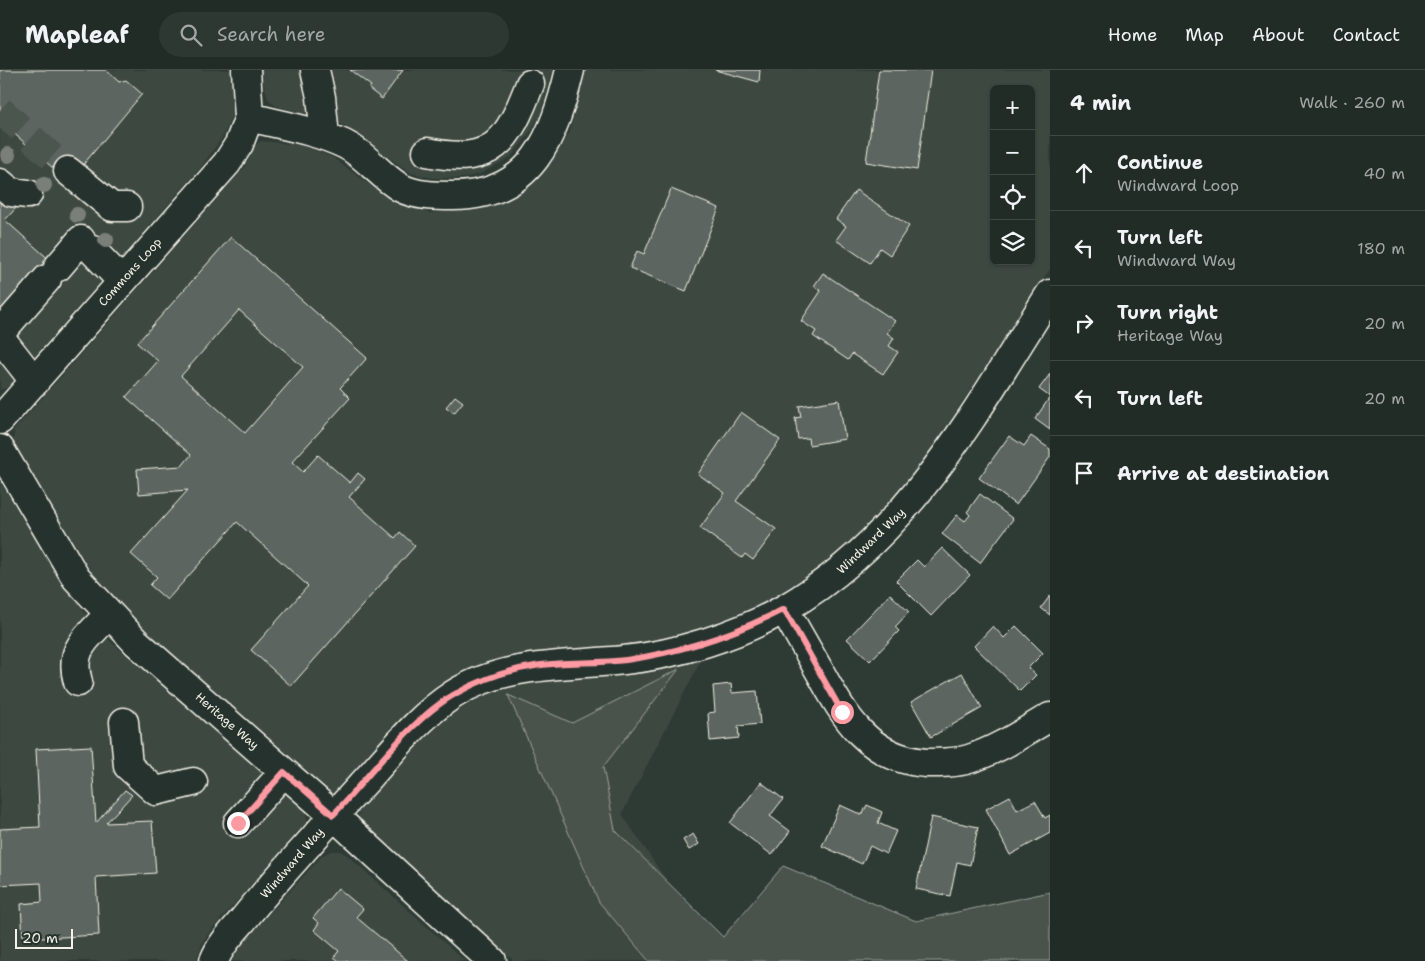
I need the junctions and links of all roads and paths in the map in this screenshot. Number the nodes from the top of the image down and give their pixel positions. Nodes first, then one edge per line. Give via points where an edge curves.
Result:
1 (246, 70) edge
2 (315, 70) edge
3 (570, 70) edge
4 (530, 84) dead end
5 (249, 117) junction
6 (325, 136) junction
7 (427, 152) dead end
8 (68, 171) tunnel mouth
9 (0, 183) edge
10 (28, 194) dead end
11 (127, 207) dead end
12 (122, 281) junction
13 (1050, 294) edge
14 (3, 339) edge
15 (35, 382) junction
16 (0, 420) edge
17 (0, 449) edge
18 (784, 609) junction
19 (109, 614) junction
20 (78, 682) dead end
21 (1050, 717) edge
22 (124, 722) dead end
23 (284, 772) junction
24 (193, 782) dead end
25 (333, 815) junction
26 (238, 823) dead end
27 (214, 961) edge
28 (492, 961) edge

1 - 5 street, Commons Loop
2 - 6 street
3 - 6 street via 550,136 533,162 512,179 470,196 437,196 401,188 346,145
4 - 7 street via 513,125 496,146 472,156
5 - 6 street
5 - 12 street, Commons Loop via 239,144 227,163
8 - 11 street via 112,207
9 - 10 street via 11,192
12 - 14 street via 87,245 52,273
12 - 15 street, Commons Loop
13 - 18 street, Windward Way via 957,442 913,500 842,571
14 - 15 street
15 - 16 street, Commons Loop
17 - 19 street, Heritage Way via 76,578
18 - 21 street via 842,712 862,735 894,756 934,763 968,760
18 - 25 street, Windward Way via 701,644 626,660 536,666 495,676 456,693 423,717
19 - 20 street via 76,652 74,669
19 - 23 street, Heritage Way via 136,642
22 - 24 street via 128,766 156,791
23 - 25 street, Heritage Way
23 - 26 street
25 - 27 street, Windward Way via 218,949
25 - 28 street, Heritage Way

